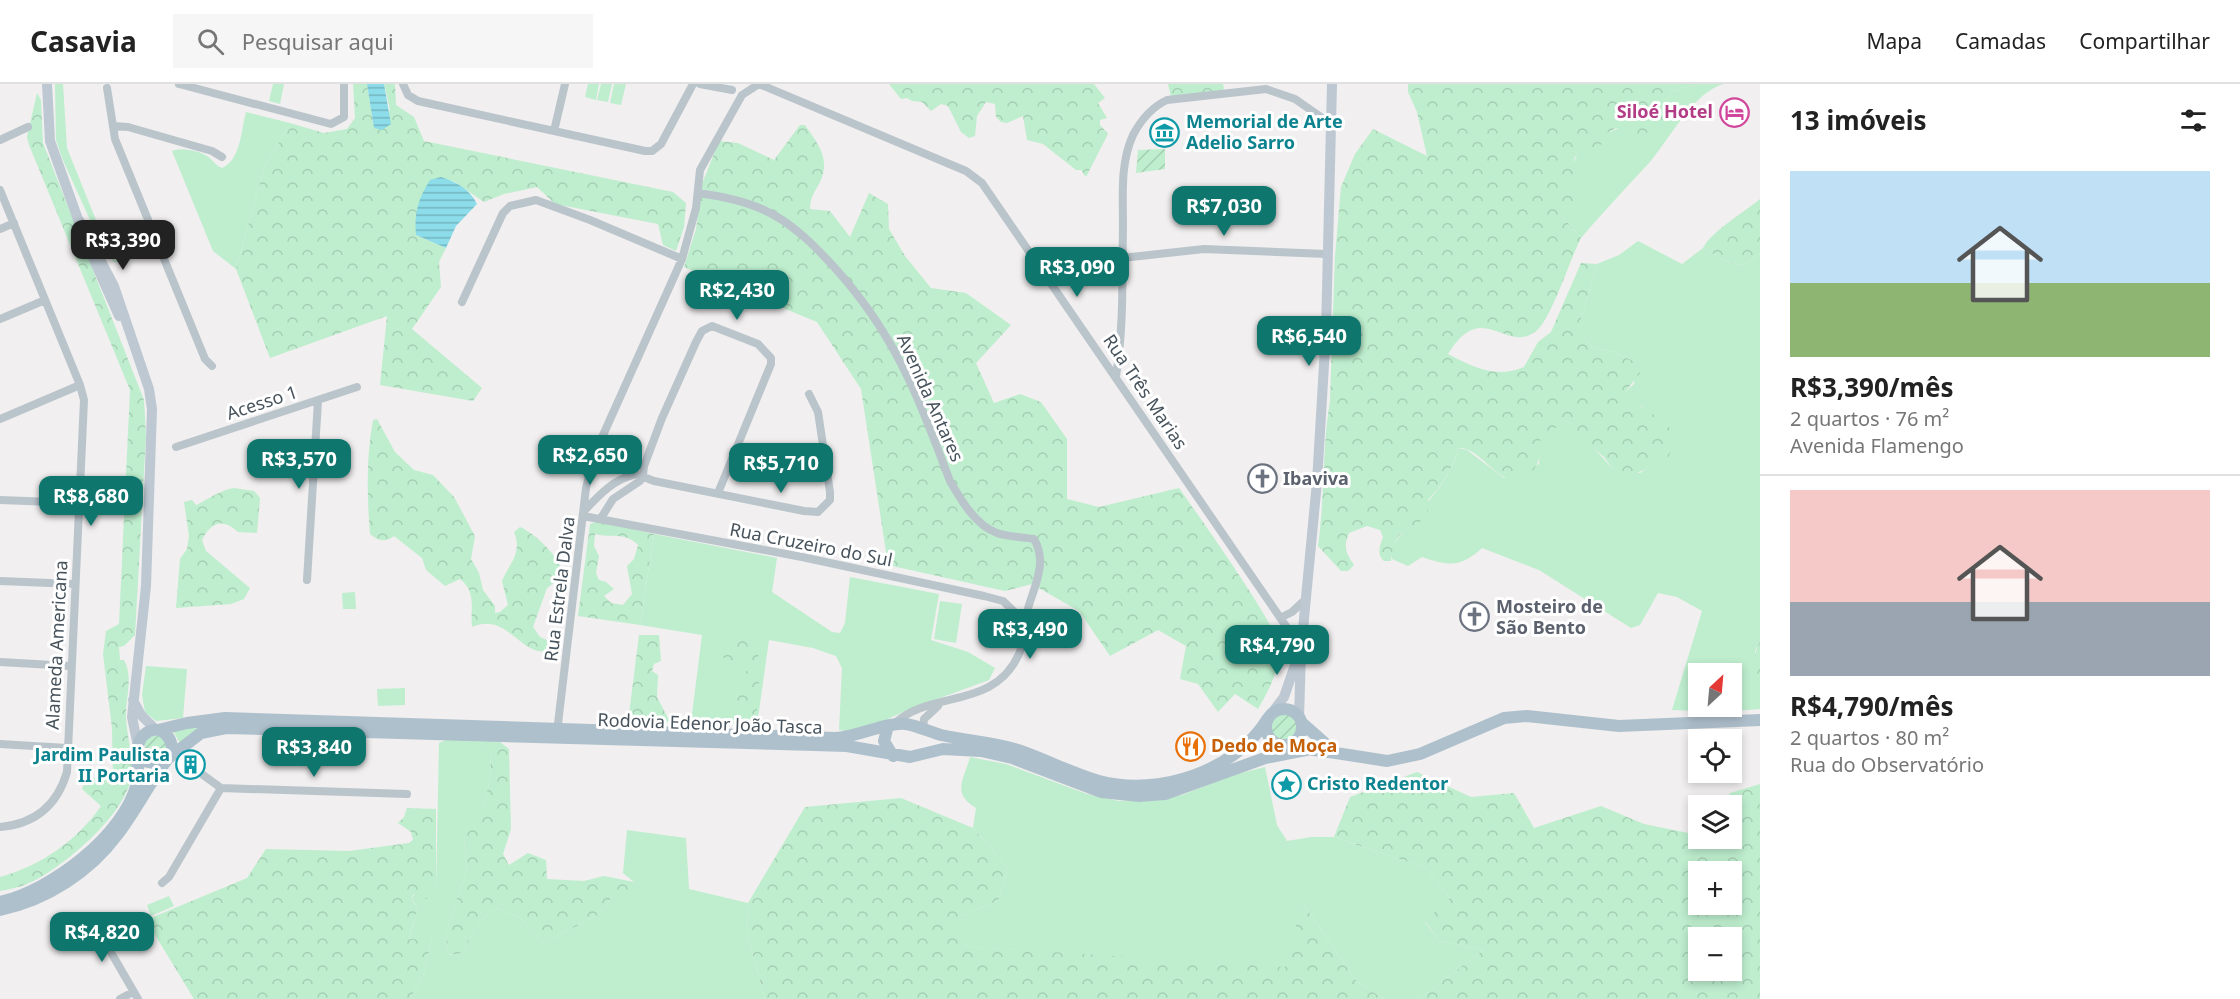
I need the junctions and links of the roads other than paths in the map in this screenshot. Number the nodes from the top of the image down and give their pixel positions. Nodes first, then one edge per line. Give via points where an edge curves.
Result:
1 (47, 84) edge
2 (179, 84) edge
3 (345, 84) edge
4 (403, 84) edge
5 (565, 84) edge
6 (693, 84) edge
7 (699, 84) edge
8 (1332, 84) edge
9 (753, 86) joint
10 (107, 88) dead end
11 (732, 90) dead end
12 (1331, 124) junction
13 (113, 126) junction
14 (28, 127) dead end
15 (554, 131) junction
16 (0, 140) edge
17 (222, 157) dead end
18 (0, 190) edge
19 (698, 193) junction
20 (14, 223) junction
21 (0, 229) edge
22 (1327, 254) junction
23 (1122, 258) junction
24 (682, 259) junction
25 (45, 300) junction
26 (462, 302) dead end
27 (0, 319) edge
28 (1119, 359) junction
29 (212, 366) dead end
30 (1110, 368) junction
31 (1116, 376) junction
32 (80, 385) junction
33 (357, 387) dead end
34 (809, 394) dead end
35 (318, 400) junction
36 (0, 419) edge
37 (176, 447) dead end
38 (643, 475) junction
39 (718, 493) junction
40 (0, 500) edge
41 (79, 503) junction
42 (584, 513) junction
43 (601, 518) junction
44 (306, 580) dead end
45 (0, 581) edge
46 (75, 584) junction
47 (1306, 599) junction
48 (1280, 618) junction
49 (1024, 621) junction
50 (1301, 649) junction
51 (0, 663) edge
52 (70, 666) junction
53 (133, 700) junction
54 (942, 704) junction
55 (1270, 715) junction
56 (1300, 720) junction
57 (1760, 720) edge
58 (891, 725) junction
59 (157, 730) junction
60 (923, 730) junction
61 (557, 732) junction
62 (0, 744) edge
63 (1286, 747) junction
64 (68, 748) junction
65 (138, 748) junction
66 (1235, 753) junction
67 (1336, 753) junction
68 (893, 756) junction
69 (914, 756) junction
70 (169, 759) junction
71 (1244, 766) junction
72 (199, 772) dead end
73 (221, 788) junction
74 (407, 794) dead end
75 (0, 827) edge
76 (162, 884) dead end
77 (0, 902) edge
78 (0, 910) edge
79 (94, 923) dead end
80 (135, 995) edge
81 (120, 999) edge

1 - 53 street via 50,141 108,296 130,338 149,389 153,430 143,618
2 - 3 street via 331,124 341,121 346,105
4 - 15 street via 408,95 418,101
5 - 15 street
6 - 15 street via 657,148 645,151
7 - 11 street
8 - 12 street
9 - 19 street, Rua Estrela Dalva via 742,95 711,146 700,170
9 - 30 street, Rua Três Marias via 766,85 976,177
10 - 13 street
12 - 22 street
12 - 23 street via 1295,99 1266,89 1182,96 1155,106 1133,136 1127,155
13 - 17 street via 128,127
13 - 29 street via 204,359
14 - 16 street
18 - 20 street, Alameda Americana
19 - 24 street, Rua Estrela Dalva
19 - 49 street, Avenida Antares via 732,198 784,221 821,252 858,293 899,355 960,499 997,534 1035,539 1040,548 1040,574
20 - 21 street
20 - 25 street, Alameda Americana
22 - 23 street via 1204,249
22 - 47 street via 1317,482
23 - 28 street
24 - 26 street via 536,200 521,202 503,213
24 - 42 street, Rua Estrela Dalva via 595,453
25 - 27 street
25 - 32 street, Alameda Americana
28 - 30 street
28 - 31 street
30 - 31 street, Rua Três Marias
31 - 48 street, Rua Três Marias
32 - 36 street
32 - 41 street, Alameda Americana via 84,408
33 - 35 street, Acesso 1
34 - 39 street via 818,412 830,492 826,506 811,513
35 - 37 street, Acesso 1
35 - 44 street
38 - 39 street via 654,481
38 - 39 street via 662,418 696,342 702,331 712,326 758,344 771,358
38 - 42 street via 618,480
38 - 43 street via 613,499
40 - 41 street
41 - 46 street, Alameda Americana
42 - 43 street, Rua Cruzeiro do Sul
42 - 61 street, Rua Estrela Dalva
43 - 49 street, Rua Cruzeiro do Sul via 993,598 1014,609
45 - 46 street
46 - 52 street, Alameda Americana
47 - 48 street
47 - 50 street
48 - 50 street, Rua Três Marias
49 - 54 street via 1020,651 1002,677
50 - 55 street via 1284,697
50 - 56 street
51 - 52 street
52 - 64 street, Alameda Americana
53 - 59 street via 141,715
53 - 65 street
54 - 58 street via 912,711
54 - 60 street via 927,715
55 - 56 main road via 1287,709
55 - 63 main road via 1266,728 1269,738
55 - 66 main road, Rodovia Edenor João Tasca via 1258,734
56 - 63 main road via 1298,738
56 - 67 main road
57 - 67 main road, Rodovia Edenor João Tasca via 1619,726 1527,716 1488,722 1403,759 1387,761
58 - 60 main road, Rodovia Edenor João Tasca
58 - 61 main road, Rodovia Edenor João Tasca via 835,738
58 - 68 main road via 884,741
59 - 61 main road, Rodovia Edenor João Tasca via 225,718
59 - 65 main road via 143,735
59 - 70 main road via 171,740
60 - 66 main road, Rodovia Edenor João Tasca via 1017,750 1121,785 1178,780
60 - 69 main road
61 - 68 main road, Rodovia Edenor João Tasca via 862,747
61 - 70 main road, Rodovia Edenor João Tasca via 226,728 201,734
62 - 64 street
63 - 67 main road, Rodovia Edenor João Tasca
63 - 71 main road, Rodovia Edenor João Tasca
64 - 75 street, Alameda Americana via 67,772 55,800 32,819
65 - 70 main road via 148,763 157,765
65 - 77 main road via 135,789 113,826 48,884
66 - 71 main road
68 - 69 main road, Rodovia Edenor João Tasca
69 - 71 main road, Rodovia Edenor João Tasca via 943,748 981,751 1101,792 1138,796 1165,794
70 - 78 main road, Rodovia Edenor João Tasca via 116,837 83,870 42,896
72 - 73 street
73 - 74 street
73 - 76 street
79 - 80 street
80 - 81 street

